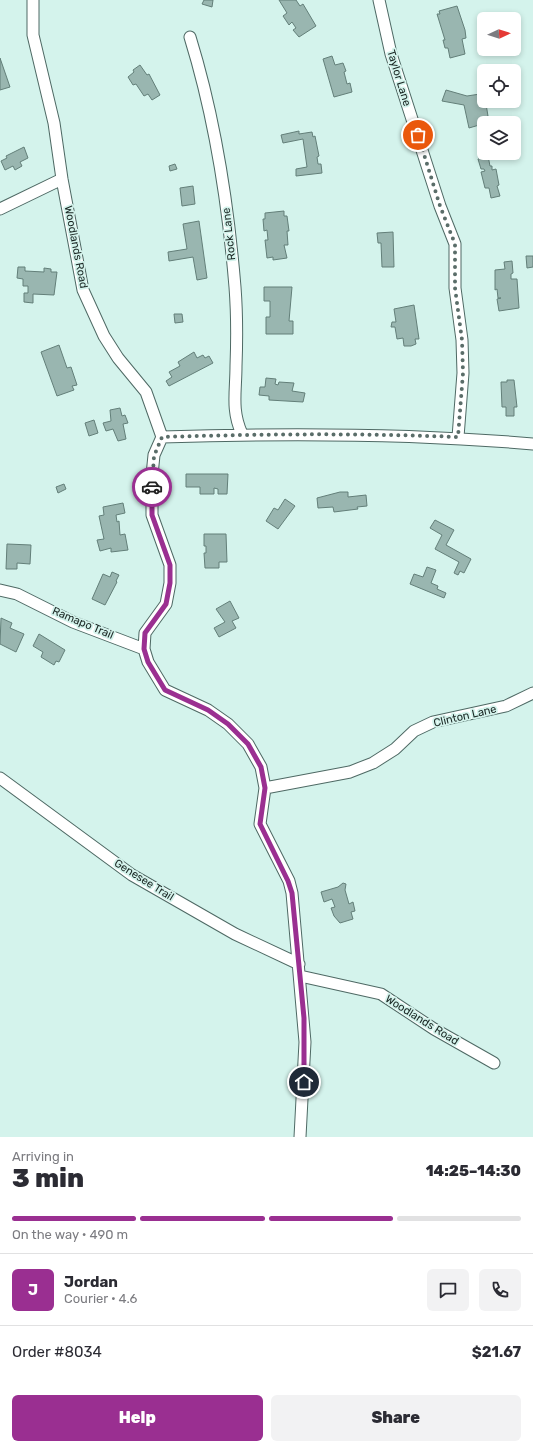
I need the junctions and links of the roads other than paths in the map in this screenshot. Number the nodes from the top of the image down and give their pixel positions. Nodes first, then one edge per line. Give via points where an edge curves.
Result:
1 (33, 0) edge
2 (379, 0) edge
3 (190, 37) dead end
4 (62, 180) junction
5 (0, 209) edge
6 (242, 434) junction
7 (162, 437) junction
8 (458, 437) junction
9 (533, 444) edge
10 (0, 590) edge
11 (144, 649) junction
12 (533, 693) edge
13 (0, 778) edge
14 (265, 788) junction
15 (299, 964) junction
16 (300, 976) junction
17 (494, 1063) dead end
18 (300, 1137) edge

1 - 4 street, Woodlands Road via 33,35 54,123
2 - 8 street, Taylor Lane via 393,60 440,206 455,244 455,288 462,340 463,373
3 - 6 street, Rock Lane via 201,73 225,191 235,288 234,404 236,420
4 - 5 street
4 - 7 street, Woodlands Road via 84,290 104,336 146,392
6 - 7 street
6 - 8 street
7 - 11 street via 154,456 152,515 170,565 170,583 166,604 145,633
8 - 9 street
10 - 11 street, Ramapo Trail via 17,594 73,622
11 - 14 street via 148,662 165,690 208,710 228,724 248,744 261,767
12 - 14 street, Clinton Lane via 506,706 433,722 414,731 395,749 373,763 350,772
13 - 15 street, Genesee Trail via 132,875 235,934
14 - 15 street via 260,824 292,893
15 - 16 street
16 - 17 street, Woodlands Road via 381,994 434,1029
16 - 18 street via 305,1042

